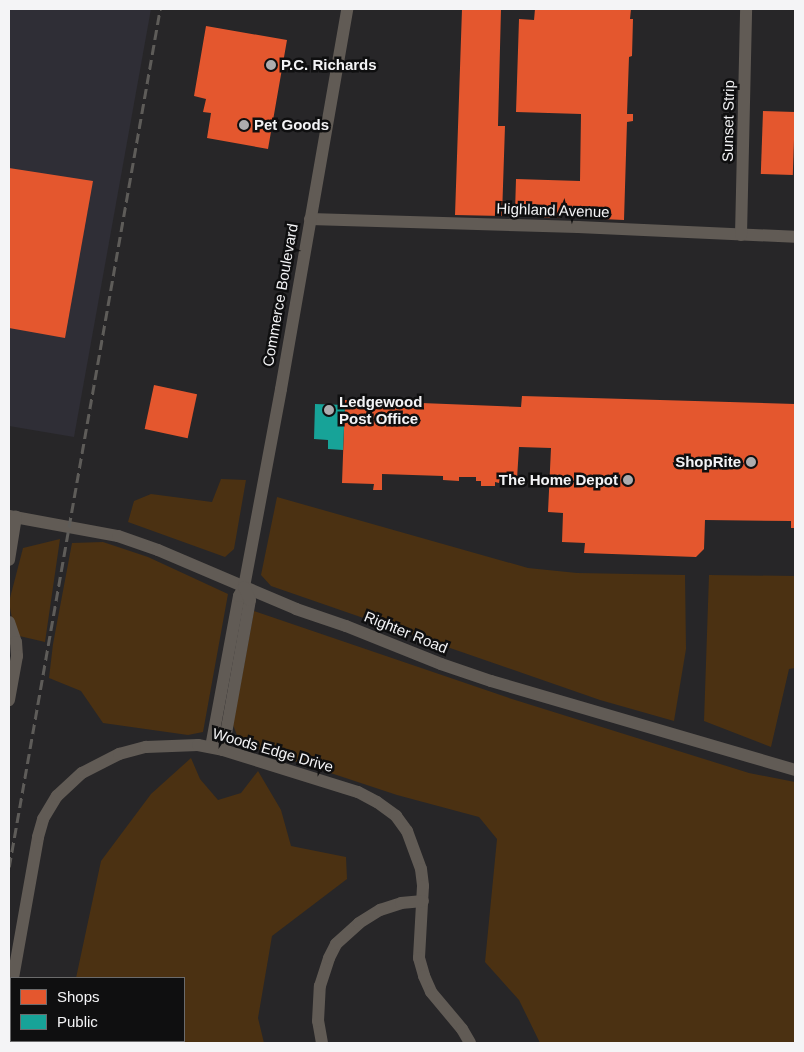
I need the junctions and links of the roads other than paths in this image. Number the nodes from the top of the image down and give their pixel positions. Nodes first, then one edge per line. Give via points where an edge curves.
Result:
1 (347, 9) edge
2 (746, 9) edge
3 (310, 220) junction
4 (741, 235) junction
5 (795, 237) edge
6 (12, 517) edge
7 (9, 560) edge
8 (244, 587) junction
9 (9, 622) edge
10 (9, 700) edge
11 (217, 748) junction
12 (795, 770) edge
13 (423, 901) junction
14 (12, 977) edge
15 (322, 1043) edge
16 (470, 1043) edge

1 - 3 street, Commerce Boulevard
2 - 4 street, Sunset Strip
3 - 4 street, Highland Avenue
3 - 8 street, Commerce Boulevard
4 - 5 street, Highland Avenue
6 - 7 street
6 - 8 street, Righter Road via 118,536
8 - 11 street, Commerce Boulevard via 239,596
8 - 12 street, Righter Road via 491,681
9 - 10 street via 17,656
11 - 13 street, Woods Edge Drive via 358,792 396,816 407,831 421,869
11 - 14 street, Woods Edge Drive via 164,745 126,752 82,773 57,796 43,819 38,837
13 - 15 street via 401,903 380,910 359,923 336,944 320,986 318,1020
13 - 16 street, Woods Edge Drive via 419,958 424,976 431,992

